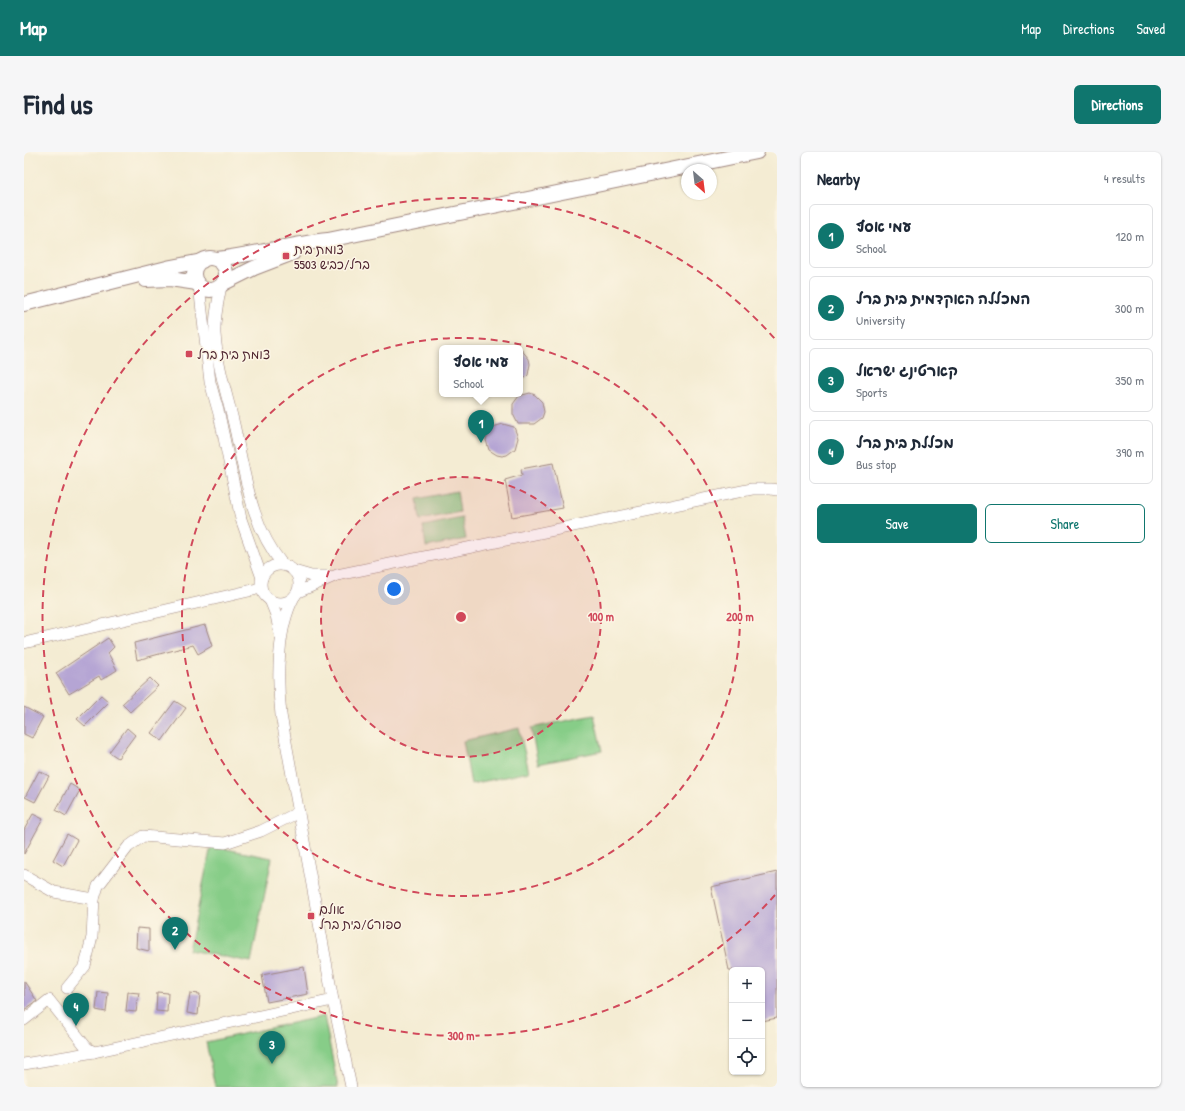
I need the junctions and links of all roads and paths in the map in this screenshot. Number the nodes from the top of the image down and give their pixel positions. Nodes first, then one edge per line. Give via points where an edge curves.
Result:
1 (757, 152) edge
2 (721, 156) edge
3 (328, 240) junction
4 (209, 260) junction
5 (128, 279) junction
6 (198, 284) junction
7 (222, 284) junction
8 (24, 304) edge
9 (776, 490) edge
10 (283, 565) junction
11 (294, 571) junction
12 (337, 575) junction
13 (261, 583) junction
14 (296, 594) junction
15 (270, 600) junction
16 (282, 641) junction
17 (24, 643) edge
18 (299, 812) junction
19 (24, 875) edge
20 (94, 899) junction
21 (67, 988) dead end
22 (333, 1000) junction
23 (24, 1020) edge
24 (94, 1052) junction
25 (24, 1064) edge
26 (351, 1087) edge

1 - 2 main road
2 - 3 main road
3 - 4 main road via 246,256
3 - 7 main road via 254,268
4 - 5 main road via 170,267
4 - 6 main road via 197,266 195,272
4 - 7 main road via 222,263 226,269
5 - 6 main road via 170,279
5 - 8 main road
6 - 7 main road via 212,290
6 - 13 street via 210,382 241,519
7 - 10 street via 215,333 225,391 254,512 270,546
9 - 12 street via 752,489
10 - 11 street
10 - 13 street via 272,566 266,570
11 - 12 street via 311,576
11 - 14 street via 299,580
12 - 14 street
13 - 15 street via 263,593
13 - 17 street
14 - 15 street via 283,603
14 - 16 street via 286,618
15 - 16 street
16 - 18 street via 279,682 281,715
18 - 20 street via 261,831 225,843 143,836 128,847 98,886
18 - 22 street
19 - 20 street via 54,892
20 - 21 street via 92,937 85,966
22 - 24 street
22 - 26 street
23 - 24 street via 49,1000 87,1048
24 - 25 street

